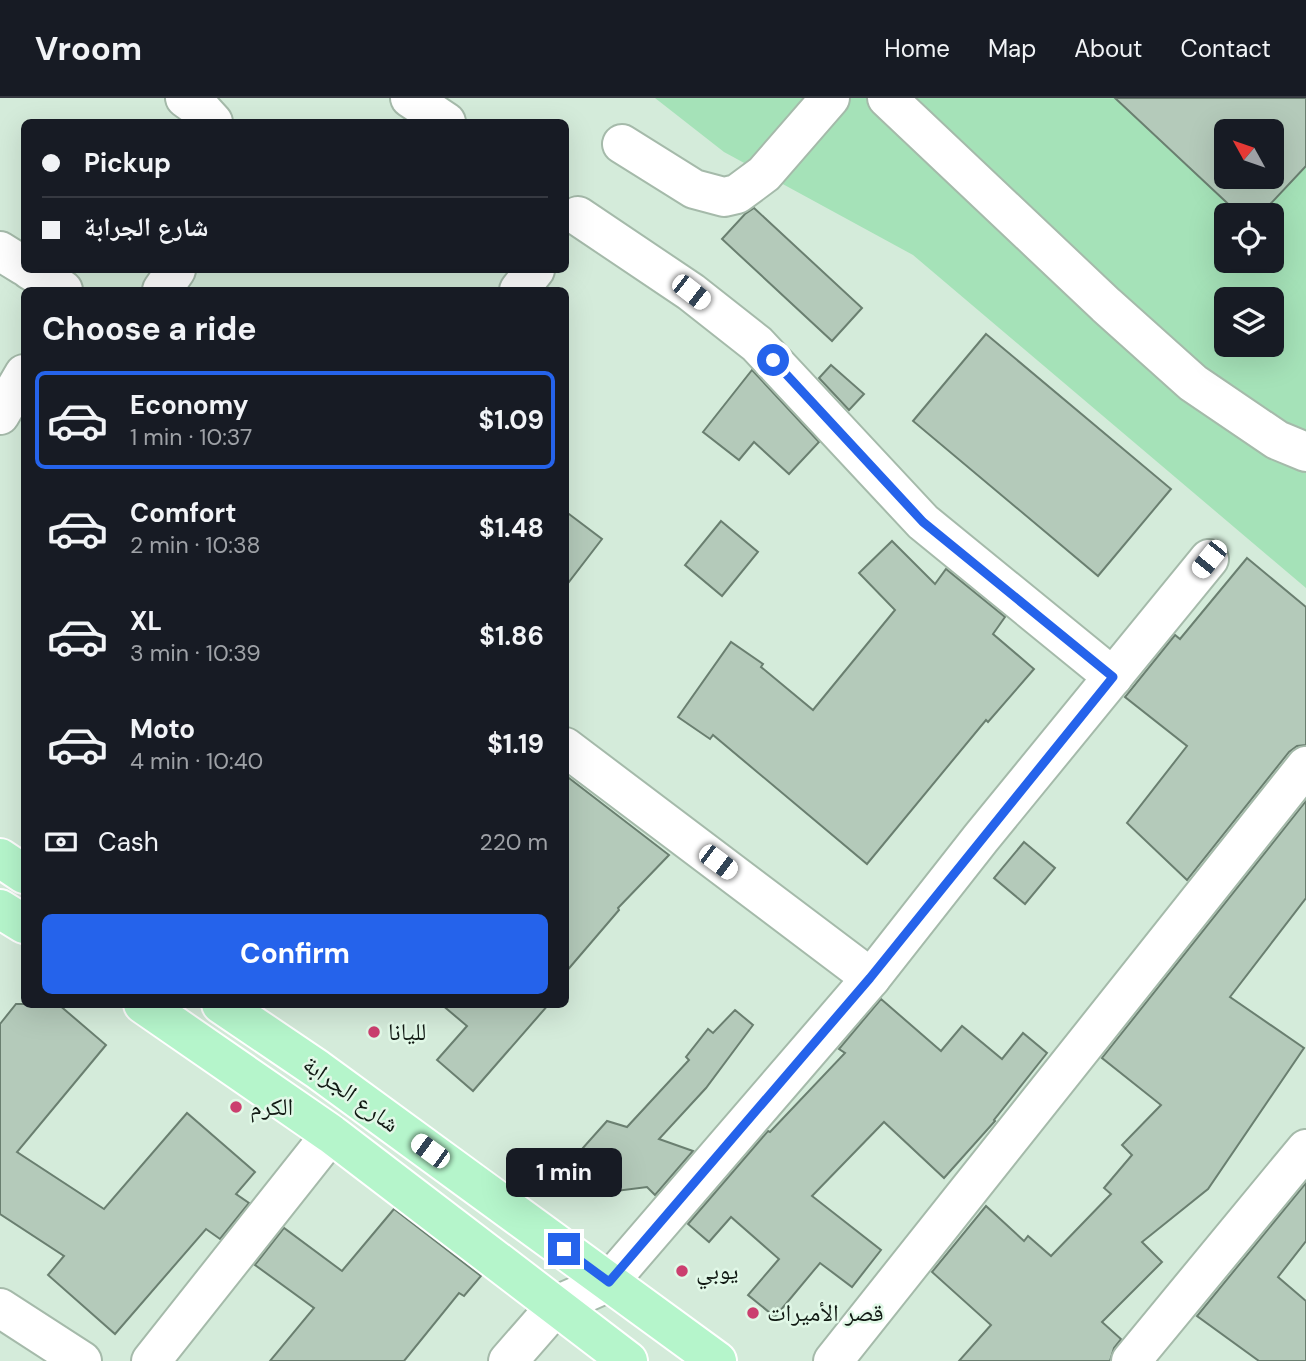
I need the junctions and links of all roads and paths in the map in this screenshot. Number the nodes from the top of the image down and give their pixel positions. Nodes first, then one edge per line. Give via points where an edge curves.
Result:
1 (185, 98) edge
2 (410, 98) edge
3 (830, 98) edge
4 (887, 98) edge
5 (210, 119) edge
6 (442, 119) edge
7 (622, 144) dead end
8 (570, 218) edge
9 (0, 251) edge
10 (21, 264) edge
11 (35, 273) edge
12 (533, 273) edge
13 (58, 287) edge
14 (522, 287) edge
15 (21, 379) edge
16 (0, 415) edge
17 (1306, 452) edge
18 (1209, 559) dead end
19 (1113, 677) junction
20 (569, 750) edge
21 (1306, 766) edge
22 (0, 858) edge
23 (21, 872) edge
24 (0, 909) edge
25 (21, 923) edge
26 (870, 978) junction
27 (149, 1008) edge
28 (227, 1008) edge
29 (331, 1134) junction
30 (1306, 1149) edge
31 (609, 1282) junction
32 (557, 1305) junction
33 (0, 1308) edge
34 (82, 1361) edge
35 (151, 1361) edge
36 (509, 1361) edge
37 (628, 1361) edge
38 (717, 1361) edge
39 (832, 1361) edge
40 (1131, 1361) edge

1 - 5 street
2 - 6 street
3 - 7 street via 764,174 737,194 724,197 694,189
4 - 17 street via 1193,383 1277,440
8 - 19 street via 691,292 757,344 923,522
9 - 10 street
11 - 13 street
12 - 14 street
15 - 16 street
18 - 19 street
19 - 26 street
20 - 26 street
21 - 39 street
22 - 23 main road
24 - 25 main road
26 - 31 street
27 - 29 main road, شارع الجرابة
28 - 31 main road, شارع الجرابة
29 - 32 main road, شارع الجرابة
29 - 35 street
30 - 40 street
31 - 32 street
31 - 38 main road, شارع الجرابة
32 - 36 street
32 - 37 main road, شارع الجرابة
33 - 34 street

